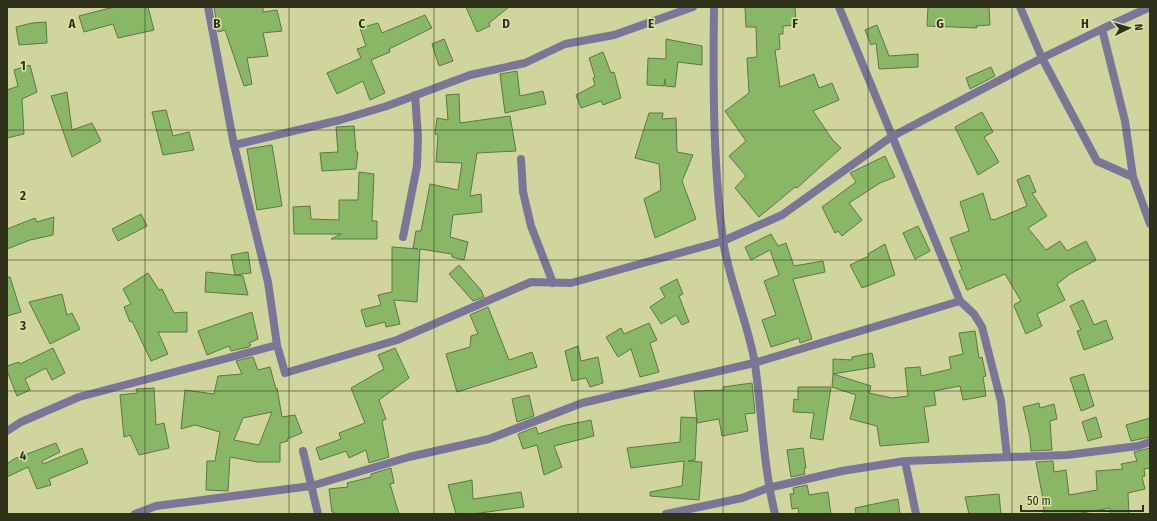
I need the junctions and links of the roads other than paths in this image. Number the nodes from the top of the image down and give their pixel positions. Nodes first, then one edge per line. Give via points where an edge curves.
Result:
1 (208, 7) edge
2 (693, 7) edge
3 (714, 7) edge
4 (839, 7) edge
5 (1020, 7) edge
6 (1150, 7) edge
7 (1102, 29) junction
8 (1042, 58) junction
9 (415, 95) junction
10 (891, 137) junction
11 (234, 145) junction
12 (521, 159) dead end
13 (1133, 178) junction
14 (1150, 224) edge
15 (403, 236) dead end
16 (723, 241) junction
17 (553, 283) junction
18 (960, 301) junction
19 (277, 345) junction
20 (754, 363) junction
21 (7, 431) edge
22 (1150, 442) edge
23 (303, 451) dead end
24 (1007, 457) junction
25 (905, 461) junction
26 (311, 486) junction
27 (768, 488) junction
28 (134, 514) edge
29 (318, 514) edge
30 (666, 514) edge
31 (775, 514) edge
32 (916, 514) edge

1 - 11 street
2 - 9 street via 614,35 565,44 525,63 470,75
3 - 16 street via 714,88
4 - 10 street
5 - 8 street
6 - 7 street
7 - 8 street
7 - 13 street via 1125,121
8 - 10 street
8 - 13 street via 1097,161
9 - 11 street via 340,120
9 - 15 street via 417,166
10 - 16 street via 782,215
10 - 18 street
11 - 19 street via 268,282
12 - 17 street via 523,192 530,226
13 - 14 street
16 - 17 street via 571,284
16 - 20 street
17 - 19 street via 531,282 397,340 285,372
18 - 20 street
18 - 24 street via 974,314 982,327 1001,401
19 - 21 street via 79,397 21,422
20 - 26 street via 582,403 489,439 408,457
20 - 27 street
22 - 24 street via 1138,446 1067,455
23 - 26 street
24 - 25 street
25 - 27 street via 842,471
25 - 32 street
26 - 28 street via 156,506
26 - 29 street
27 - 30 street via 742,498
27 - 31 street

